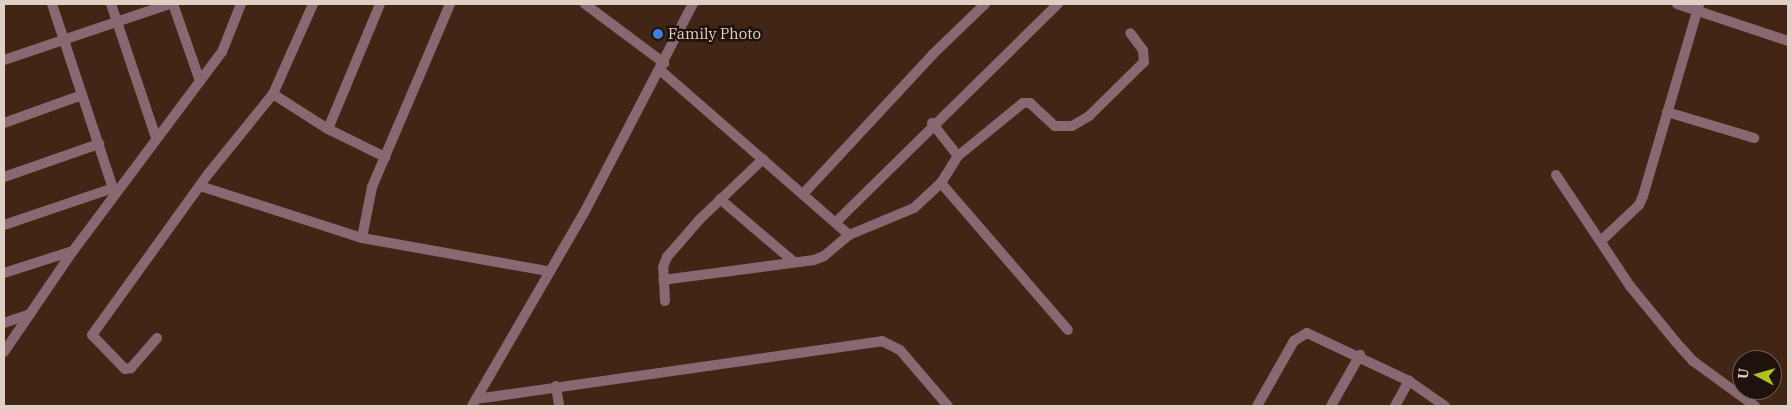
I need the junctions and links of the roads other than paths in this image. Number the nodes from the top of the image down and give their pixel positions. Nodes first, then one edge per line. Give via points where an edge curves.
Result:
1 (52, 4) edge
2 (111, 4) edge
3 (171, 4) edge
4 (241, 4) edge
5 (313, 4) edge
6 (380, 4) edge
7 (450, 4) edge
8 (585, 4) edge
9 (693, 4) edge
10 (985, 4) edge
11 (1058, 4) edge
12 (1677, 4) edge
13 (1697, 7) edge
14 (117, 20) junction
15 (1130, 33) dead end
16 (64, 40) junction
17 (1788, 41) edge
18 (4, 60) edge
19 (662, 66) junction
20 (200, 81) junction
21 (273, 94) junction
22 (82, 95) junction
23 (1667, 112) junction
24 (4, 123) edge
25 (932, 123) junction
26 (328, 129) junction
27 (156, 138) junction
28 (1754, 138) dead end
29 (99, 144) junction
30 (958, 156) junction
31 (385, 157) junction
32 (763, 158) junction
33 (1556, 175) dead end
34 (4, 178) edge
35 (942, 183) junction
36 (200, 186) junction
37 (115, 189) junction
38 (804, 193) junction
39 (720, 199) junction
40 (836, 222) junction
41 (4, 225) edge
42 (849, 235) junction
43 (362, 238) junction
44 (1602, 240) junction
45 (72, 251) junction
46 (794, 262) junction
47 (548, 272) junction
48 (4, 273) edge
49 (663, 280) junction
50 (665, 301) dead end
51 (30, 314) junction
52 (4, 323) edge
53 (1068, 330) dead end
54 (157, 338) dead end
55 (4, 352) edge
56 (1360, 355) junction
57 (1409, 381) junction
58 (556, 386) junction
59 (474, 402) edge
60 (559, 406) edge
61 (948, 406) edge
62 (1257, 406) edge
63 (1331, 406) edge
64 (1395, 406) edge
65 (1445, 406) edge
66 (1755, 406) edge

1 - 16 street
2 - 14 street
3 - 14 street
3 - 20 street
4 - 20 street via 222,52
5 - 21 street
6 - 26 street
7 - 31 street
8 - 19 street
9 - 19 street
10 - 38 street via 933,54
11 - 25 street
12 - 13 street
13 - 17 street
13 - 23 street
14 - 16 street
14 - 27 street
15 - 30 street via 1143,50 1144,62 1089,116 1072,126 1055,126 1030,103 1023,103
16 - 18 street
16 - 22 street
19 - 32 street
19 - 47 street
20 - 27 street
21 - 26 street
21 - 36 street
22 - 24 street
22 - 29 street
23 - 28 street
23 - 44 street via 1639,205
25 - 30 street
25 - 40 street
26 - 31 street
27 - 37 street
29 - 34 street
29 - 37 street
30 - 35 street
31 - 43 street via 368,200
32 - 38 street
32 - 39 street
33 - 44 street
35 - 42 street via 909,211
35 - 53 street
36 - 43 street
36 - 54 street via 92,335 120,366 128,370
37 - 41 street
37 - 45 street
38 - 40 street
39 - 46 street
39 - 49 street via 667,257
40 - 42 street
42 - 46 street via 821,258
43 - 47 street
44 - 66 street via 1630,286 1693,361
45 - 48 street
45 - 51 street
46 - 49 street
47 - 59 street
49 - 50 street
51 - 52 street
51 - 55 street
56 - 57 street
56 - 62 street via 1315,335 1300,334
56 - 63 street
57 - 64 street
57 - 65 street
58 - 59 street
58 - 60 street
58 - 61 street via 882,341 900,350

